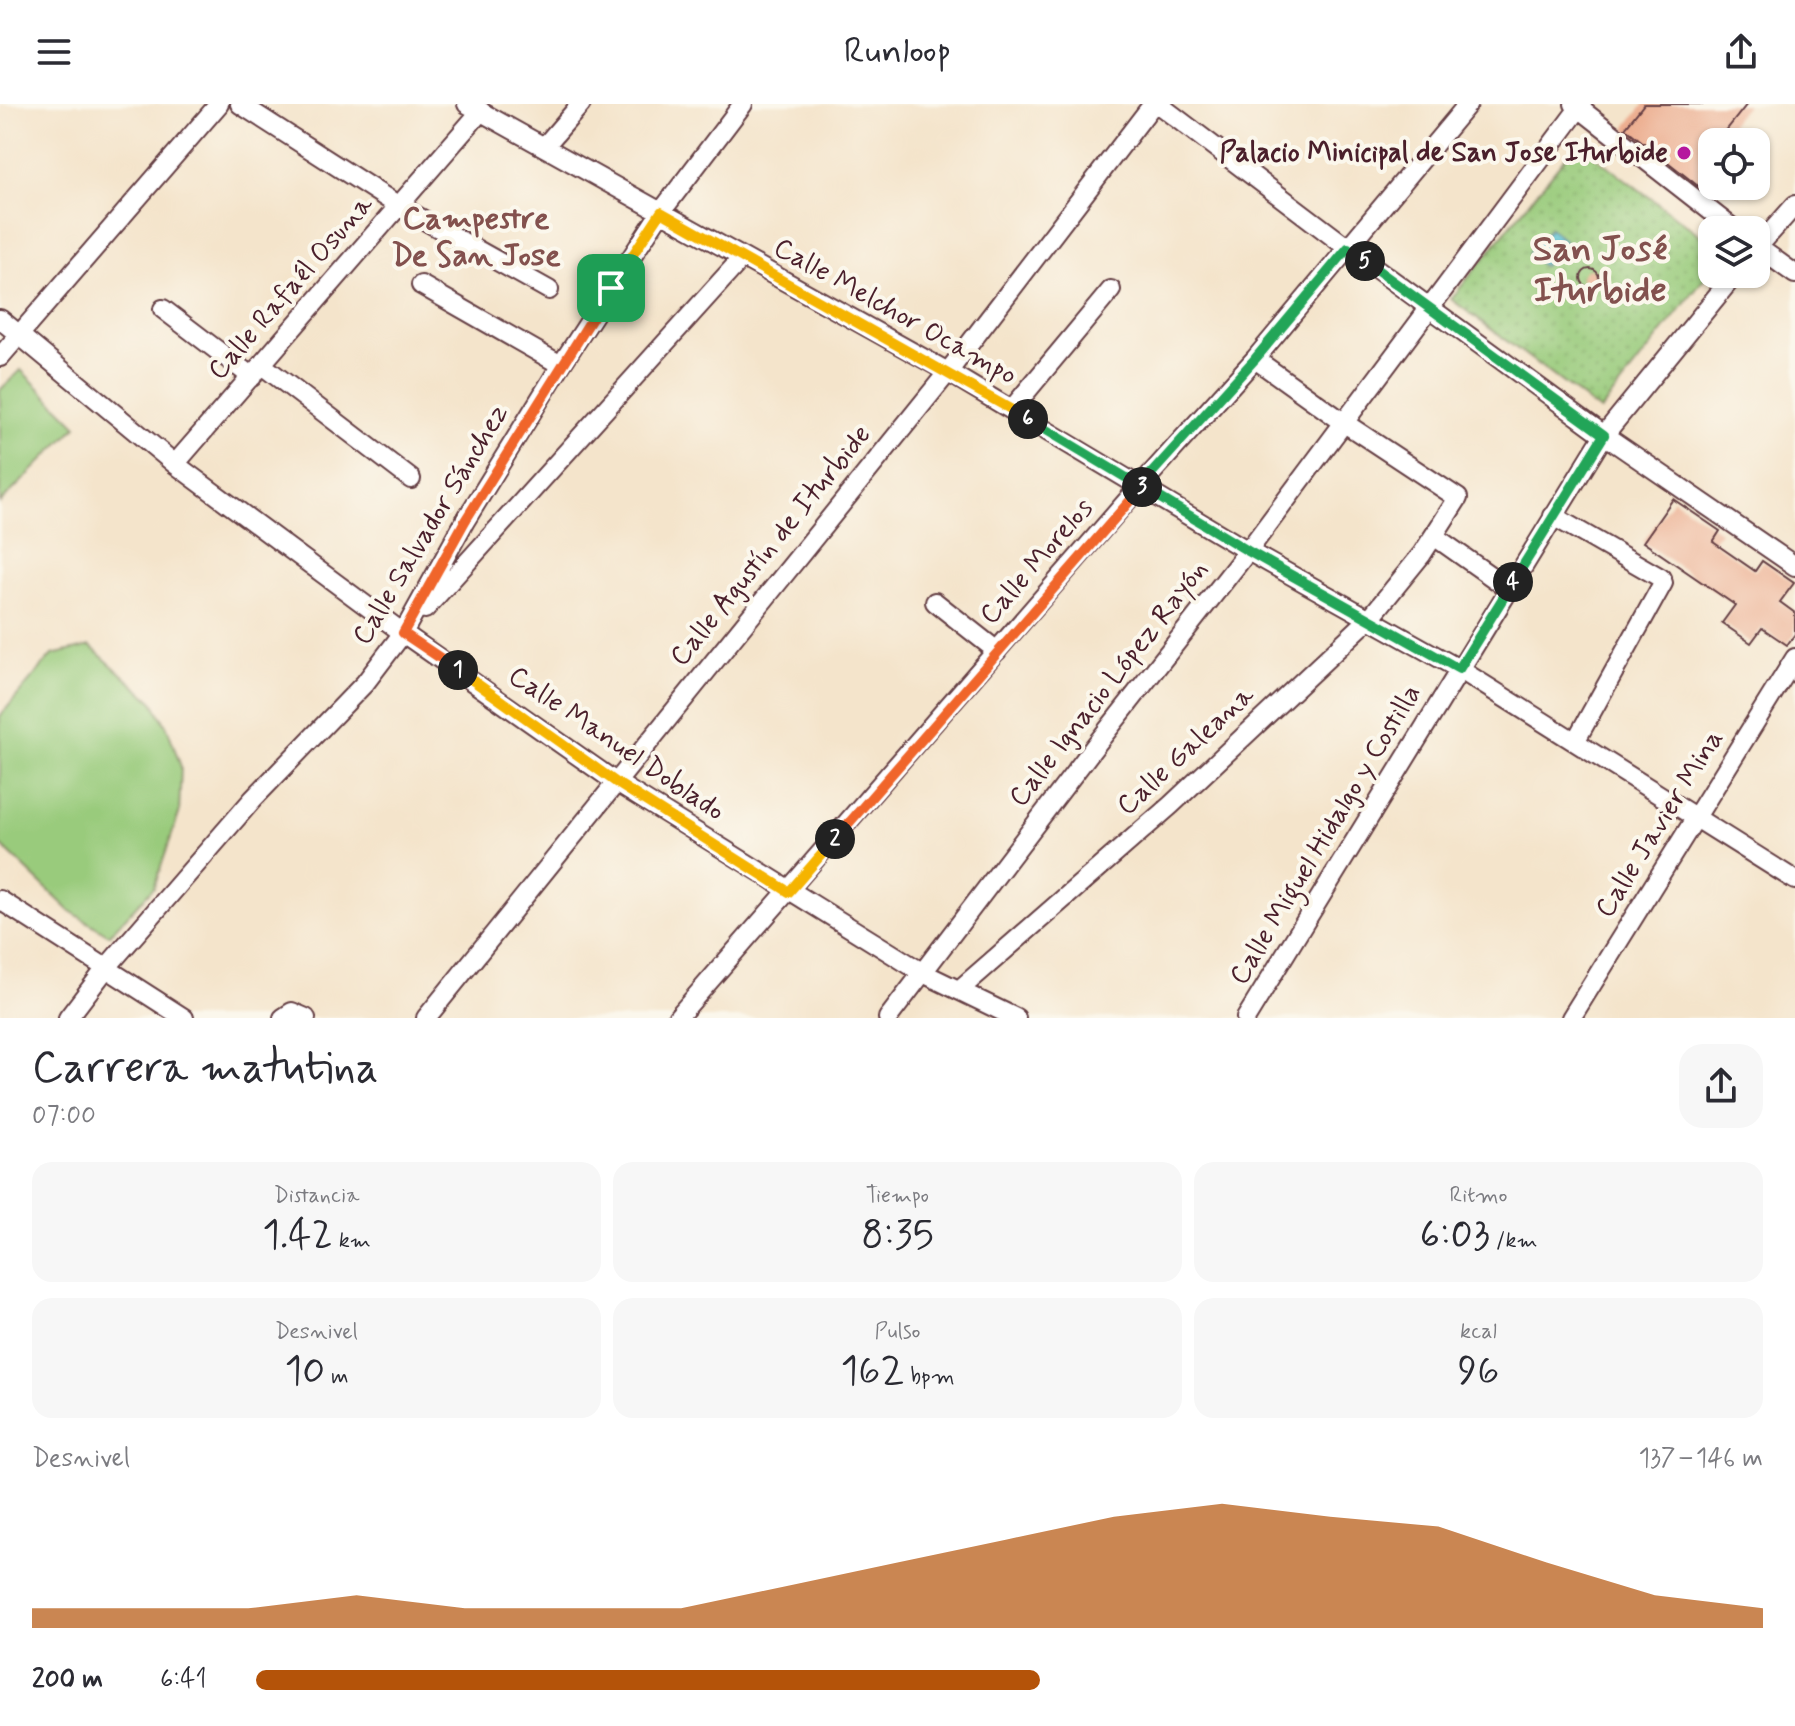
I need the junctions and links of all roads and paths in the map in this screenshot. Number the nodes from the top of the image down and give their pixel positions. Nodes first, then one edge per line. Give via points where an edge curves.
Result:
1 (219, 104) edge
2 (240, 104) edge
3 (581, 104) edge
4 (743, 104) edge
5 (1155, 104) edge
6 (1468, 104) edge
7 (1578, 105) edge
8 (474, 108) edge
9 (544, 147) junction
10 (1795, 205) edge
11 (399, 206) junction
12 (661, 212) junction
13 (1717, 216) edge
14 (1770, 232) edge
15 (1348, 248) junction
16 (1770, 257) edge
17 (742, 258) junction
18 (1795, 274) edge
19 (421, 285) dead end
20 (1724, 288) edge
21 (549, 290) dead end
22 (1111, 290) dead end
23 (1429, 306) junction
24 (163, 309) dead end
25 (0, 319) edge
26 (19, 334) junction
27 (0, 357) edge
28 (1255, 359) junction
29 (561, 365) junction
30 (257, 371) junction
31 (948, 372) junction
32 (1012, 409) junction
33 (1343, 422) junction
34 (1604, 435) junction
35 (175, 464) junction
36 (411, 479) dead end
37 (1140, 486) junction
38 (1553, 516) junction
39 (1434, 536) junction
40 (1248, 551) junction
41 (1795, 566) edge
42 (1509, 589) junction
43 (935, 602) dead end
44 (1370, 618) junction
45 (403, 633) junction
46 (997, 651) junction
47 (1795, 658) edge
48 (1459, 669) junction
49 (1575, 742) junction
50 (617, 783) junction
51 (1697, 818) junction
52 (1795, 880) edge
53 (789, 892) junction
54 (0, 900) edge
55 (107, 967) junction
56 (923, 973) junction
57 (959, 990) junction
58 (68, 1018) edge
59 (184, 1018) edge
60 (283, 1018) edge
61 (306, 1018) edge
62 (426, 1018) edge
63 (677, 1018) edge
64 (888, 1018) edge
65 (1016, 1018) edge
66 (1246, 1018) edge
67 (1571, 1018) edge

1 - 26 street
2 - 11 street
3 - 9 street
4 - 12 street, Calle Salvador Sánchez
5 - 15 street
5 - 31 street, Calle Agustín de Iturbide
6 - 15 street, Calle Morelos
7 - 13 street
7 - 23 street, Calle Ignacio López Rayón
8 - 9 street, Calle Melchor Ocampo
8 - 11 street, Calle Rafaél Osuna
9 - 12 street, Calle Melchor Ocampo
10 - 14 street
11 - 21 street
11 - 30 street, Calle Rafaél Osuna
12 - 17 street, Calle Melchor Ocampo
12 - 29 street, Calle Salvador Sánchez
15 - 23 street
15 - 28 street, Calle Morelos
16 - 18 street
17 - 31 street, Calle Melchor Ocampo
17 - 45 street
19 - 29 street
20 - 34 street, Calle Miguel Hidalgo y Costilla
22 - 32 street
23 - 33 street, Calle Ignacio López Rayón
23 - 34 street
24 - 30 street
25 - 26 street, Calle Manuel Doblado
26 - 27 street
26 - 35 street, Calle Manuel Doblado
28 - 33 street
28 - 37 street, Calle Morelos
29 - 45 street, Calle Salvador Sánchez
30 - 35 street, Calle Rafaél Osuna
30 - 36 street
31 - 32 street, Calle Melchor Ocampo
31 - 50 street, Calle Agustín de Iturbide
32 - 37 street, Calle Melchor Ocampo
33 - 39 street, Calle Galeana via 1458,498
33 - 40 street, Calle Ignacio López Rayón
34 - 38 street, Calle Miguel Hidalgo y Costilla
34 - 41 street
35 - 45 street, Calle Manuel Doblado
37 - 40 street, Calle Melchor Ocampo
37 - 46 street, Calle Morelos
38 - 42 street, Calle Miguel Hidalgo y Costilla
38 - 49 street via 1663,583
39 - 42 street
39 - 44 street, Calle Galeana
40 - 44 street, Calle Melchor Ocampo
40 - 56 street, Calle Ignacio López Rayón
42 - 48 street, Calle Miguel Hidalgo y Costilla
43 - 46 street
44 - 48 street, Calle Melchor Ocampo
44 - 57 street, Calle Galeana via 1171,805
45 - 50 street, Calle Manuel Doblado
45 - 55 street, Calle Salvador Sánchez via 365,683 253,799
46 - 53 street, Calle Morelos
47 - 51 street, Calle Javier Mina
48 - 49 street, Calle Melchor Ocampo
48 - 66 street, Calle Miguel Hidalgo y Costilla
49 - 51 street, Calle Melchor Ocampo
50 - 53 street, Calle Manuel Doblado
50 - 62 street, Calle Agustín de Iturbide
51 - 52 street, Calle Melchor Ocampo
51 - 67 street, Calle Javier Mina
53 - 56 street, Calle Manuel Doblado
53 - 63 street, Calle Morelos
54 - 55 street
55 - 58 street, Calle Salvador Sánchez
55 - 59 street
56 - 57 street, Calle Manuel Doblado
56 - 64 street, Calle Ignacio López Rayón
57 - 65 street, Calle Manuel Doblado
60 - 61 street via 292,1012

